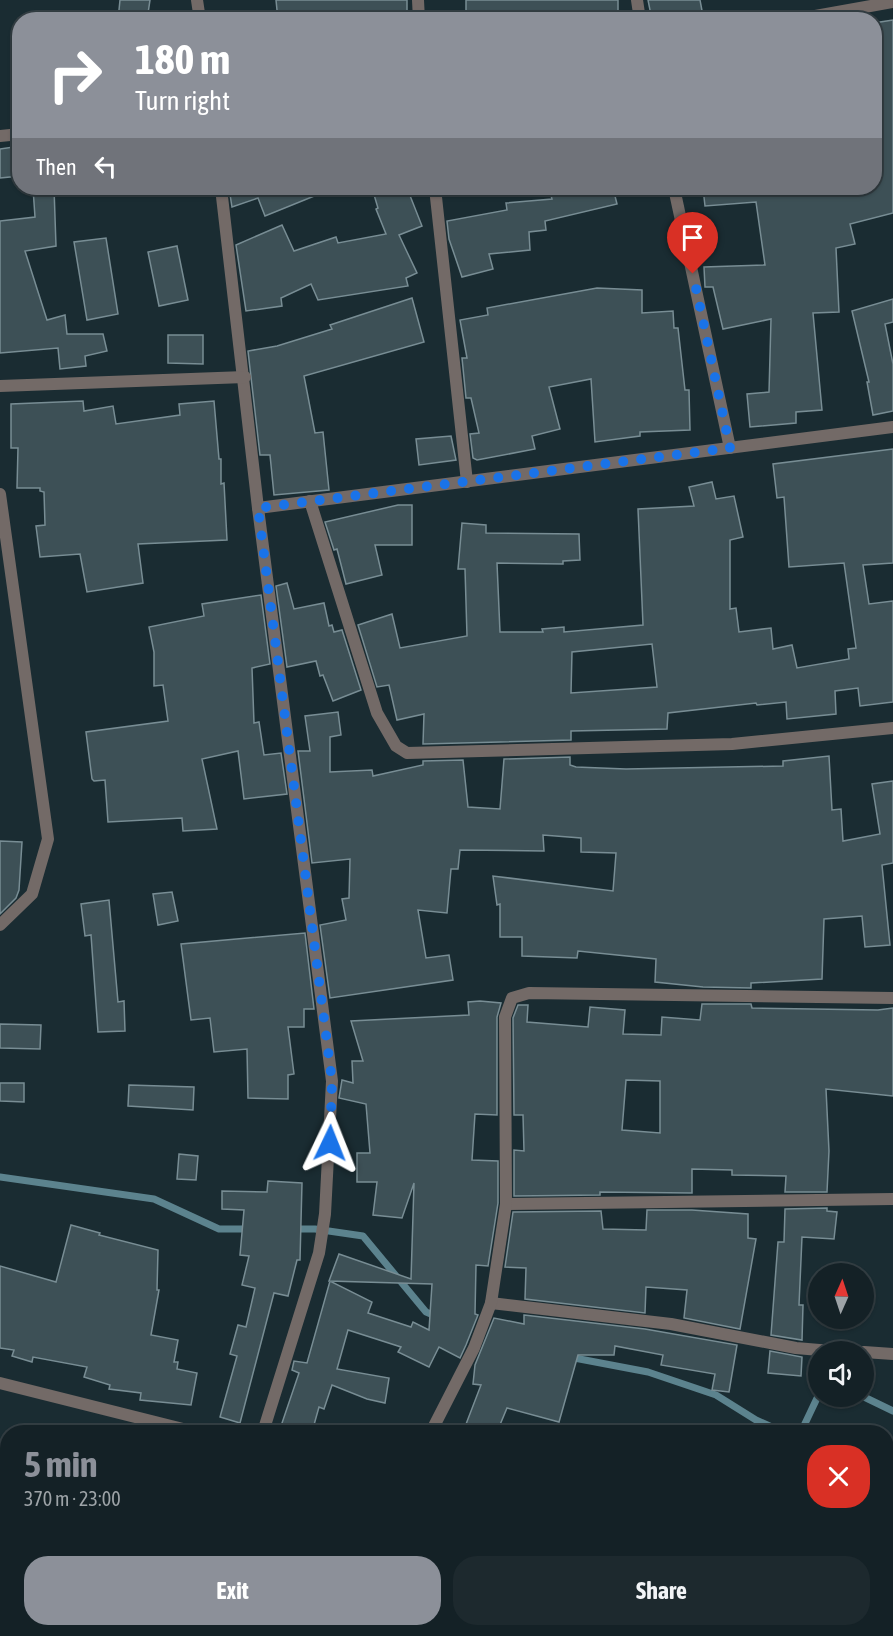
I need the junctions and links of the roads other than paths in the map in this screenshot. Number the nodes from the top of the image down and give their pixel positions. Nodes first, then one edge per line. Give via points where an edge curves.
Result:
1 (893, 2) edge
2 (837, 12) edge
3 (222, 195) edge
4 (436, 195) edge
5 (676, 195) edge
6 (245, 377) junction
7 (0, 386) edge
8 (893, 427) edge
9 (730, 448) junction
10 (467, 482) junction
11 (0, 494) edge
12 (310, 501) junction
13 (258, 508) junction
14 (893, 728) edge
15 (0, 925) edge
16 (893, 999) edge
17 (893, 1199) edge
18 (506, 1204) junction
19 (491, 1303) junction
20 (808, 1349) edge
21 (874, 1353) edge
22 (893, 1354) edge
23 (0, 1383) edge
24 (167, 1425) edge
25 (265, 1425) edge
26 (435, 1425) edge

1 - 2 street
3 - 6 street
4 - 10 street
5 - 9 street
6 - 7 street
6 - 13 street
8 - 9 street
9 - 10 street
10 - 12 street
11 - 15 street via 48,839 32,894
12 - 13 street
12 - 14 street via 377,713 396,746 408,753 732,744
13 - 25 street via 332,1081 325,1214 319,1253
16 - 18 street via 529,993 512,998 505,1017
17 - 18 street
18 - 19 street
19 - 20 street via 672,1324
19 - 26 street via 474,1348
21 - 22 street
23 - 24 street

